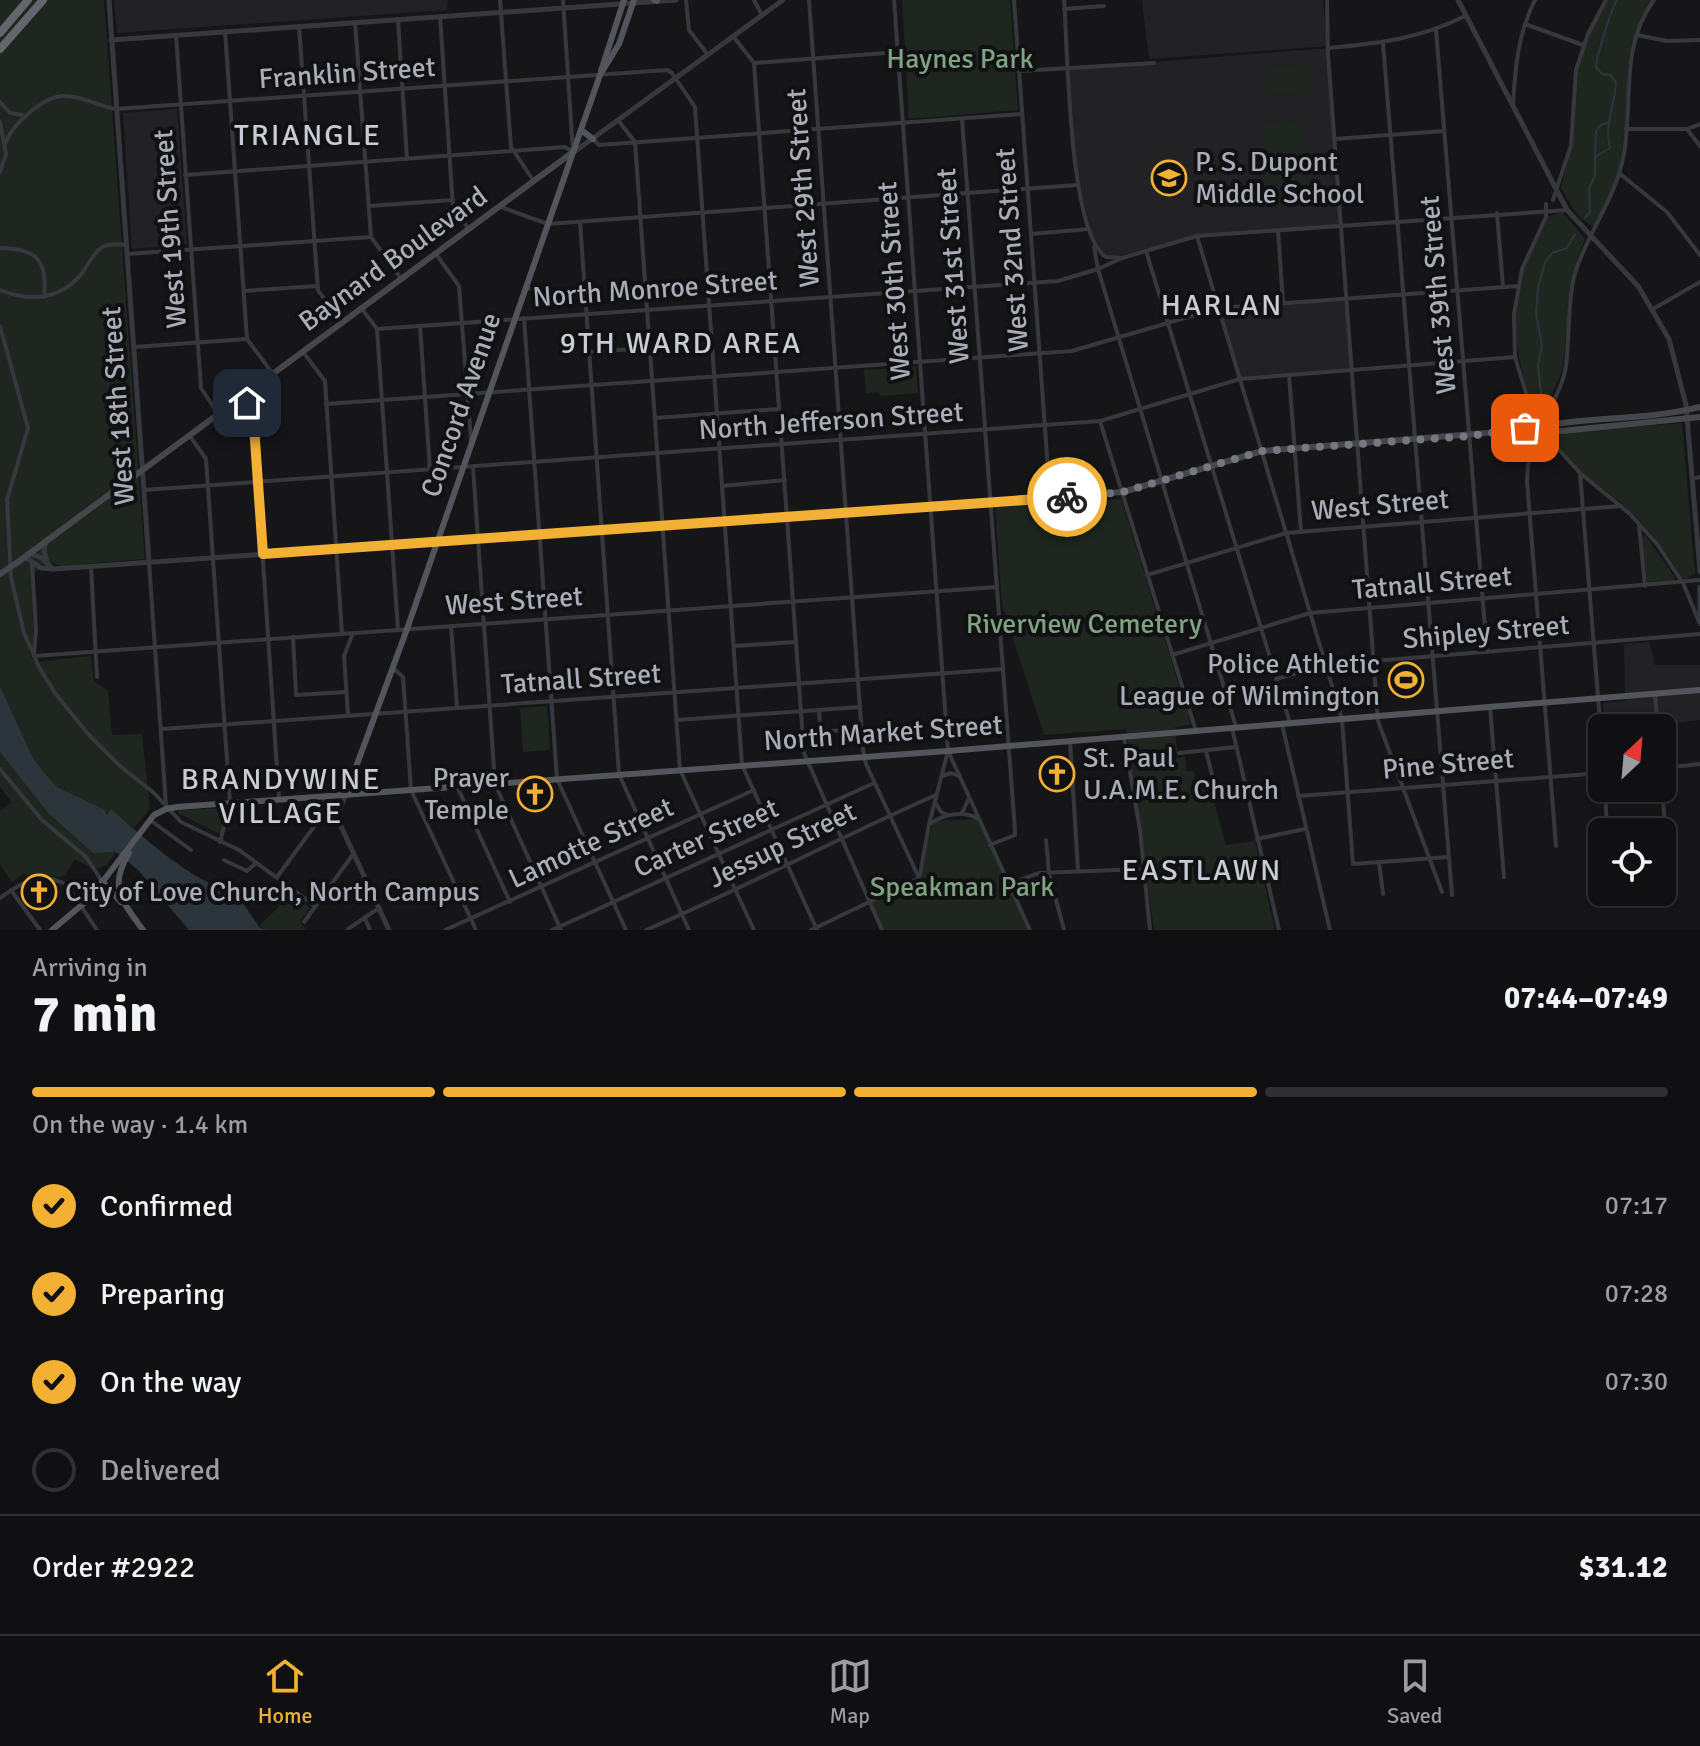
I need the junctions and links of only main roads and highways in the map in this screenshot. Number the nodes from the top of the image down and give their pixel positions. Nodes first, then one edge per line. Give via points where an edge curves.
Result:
1 (28, 0) edge
2 (43, 0) edge
3 (629, 1) edge
4 (0, 33) edge
5 (0, 49) edge
6 (581, 130) junction
7 (593, 139) road end
8 (573, 152) junction
9 (1700, 407) edge
10 (1700, 417) edge
11 (1552, 428) junction
12 (437, 542) junction
13 (0, 574) edge
14 (1700, 690) edge
15 (346, 794) junction
16 (120, 863) junction
17 (102, 881) junction
18 (130, 912) junction
19 (52, 930) edge
20 (143, 930) edge

1 - 4 highway
2 - 5 highway
3 - 6 main road, Concord Avenue
6 - 7 main road
6 - 8 main road, Concord Avenue
8 - 12 main road, Concord Avenue
8 - 13 main road, Baynard Boulevard, bridge
9 - 11 main road
10 - 11 main road
11 - 12 main road via 1262,451 1123,492
12 - 15 main road, Concord Avenue
14 - 15 main road, North Market Street
15 - 16 main road, North Market Street via 158,811
16 - 17 main road, North Market Street
16 - 18 main road via 117,887
17 - 18 main road
17 - 19 main road, North Market Street
18 - 20 main road

